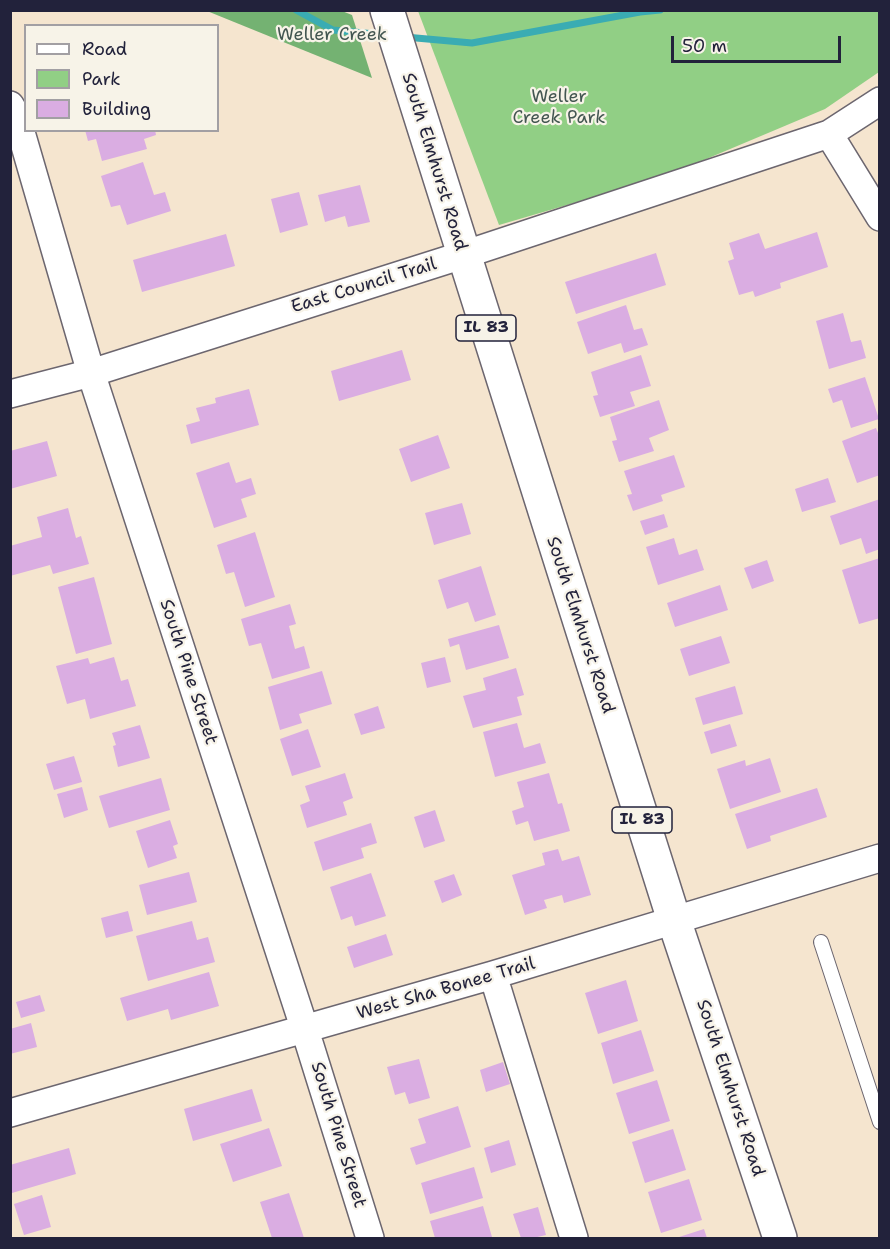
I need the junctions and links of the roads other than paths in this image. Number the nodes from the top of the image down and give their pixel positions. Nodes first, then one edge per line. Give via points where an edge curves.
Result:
1 (387, 10) edge
2 (879, 101) edge
3 (10, 105) edge
4 (830, 134) junction
5 (879, 217) edge
6 (463, 255) junction
7 (91, 373) junction
8 (10, 394) edge
9 (879, 858) edge
10 (674, 920) junction
11 (821, 942) dead end
12 (493, 975) junction
13 (305, 1030) junction
14 (10, 1113) edge
15 (879, 1122) edge
16 (370, 1239) edge
17 (574, 1239) edge
18 (780, 1239) edge

1 - 6 main road, South Elmhurst Road / IL 83
2 - 4 street, East Council Trail
3 - 7 street, South Pine Street
4 - 5 street
4 - 6 street, East Council Trail
6 - 7 street, East Council Trail
6 - 10 main road, South Elmhurst Road / IL 83
7 - 8 street, East Council Trail
7 - 13 street, South Pine Street
9 - 10 street, West Sha Bonee Trail
10 - 12 street, West Sha Bonee Trail
10 - 18 main road, South Elmhurst Road / IL 83
11 - 15 lane
12 - 13 street, West Sha Bonee Trail
12 - 17 street
13 - 14 street, West Sha Bonee Trail
13 - 16 street, South Pine Street

